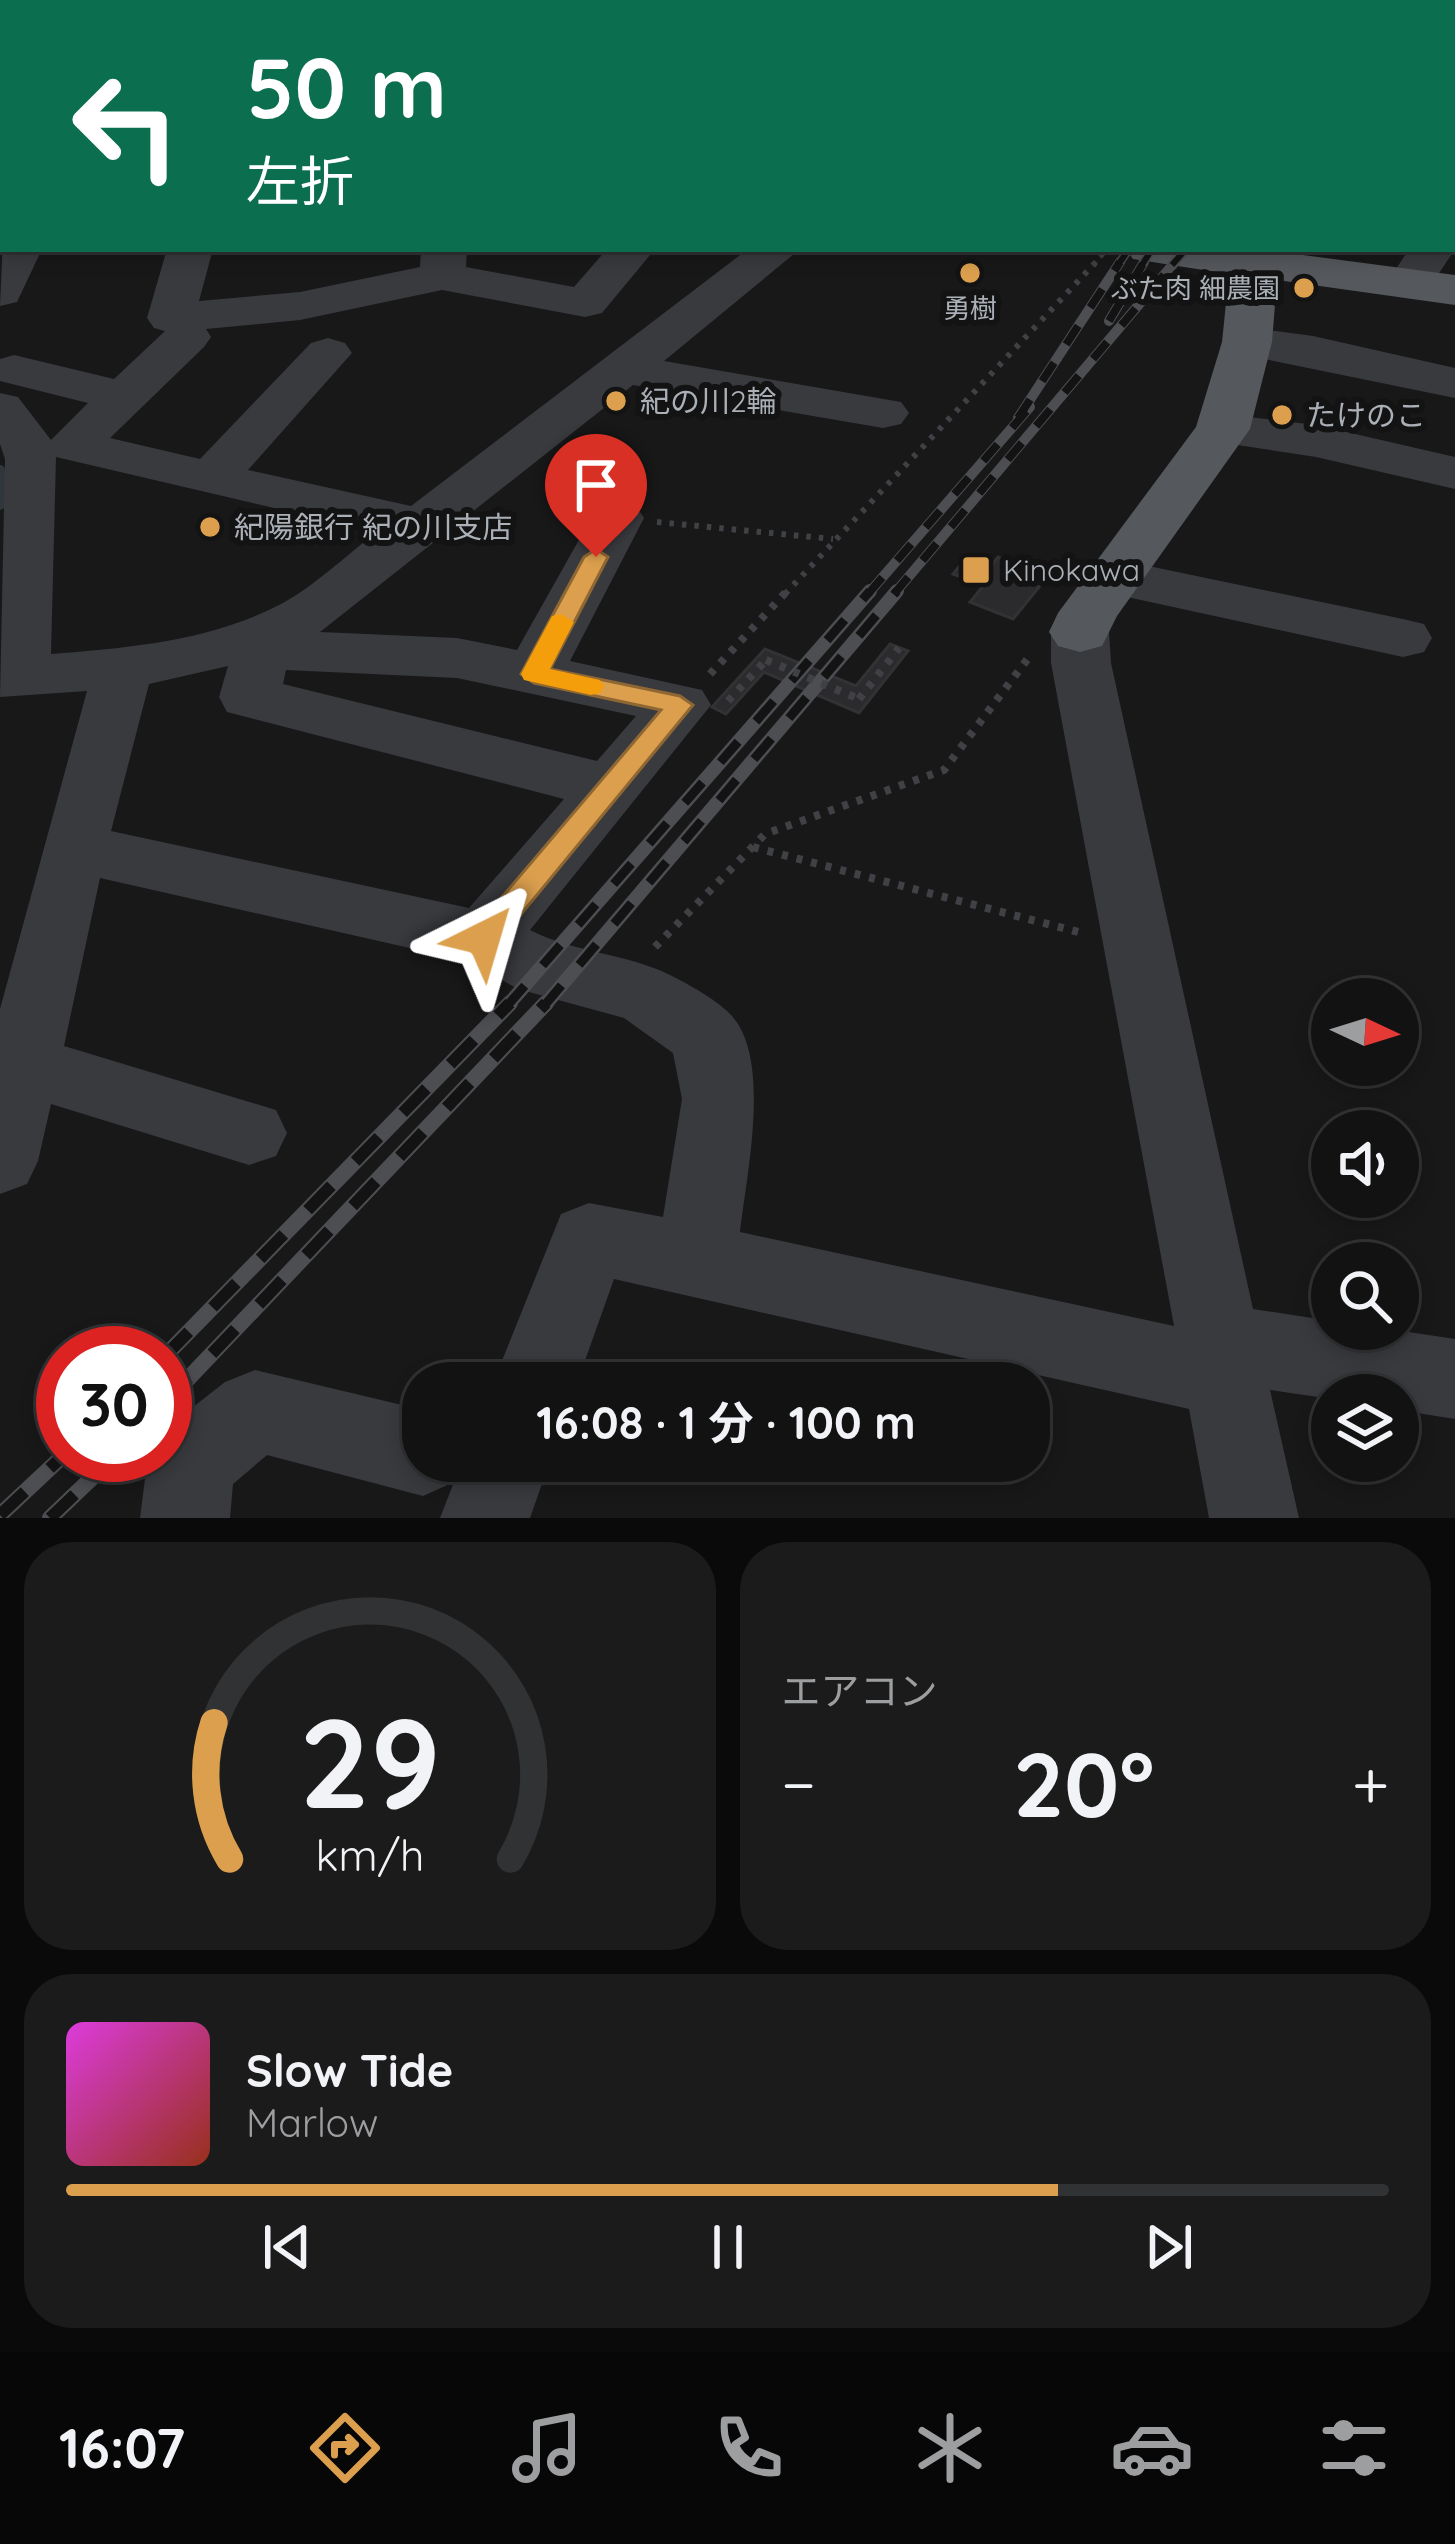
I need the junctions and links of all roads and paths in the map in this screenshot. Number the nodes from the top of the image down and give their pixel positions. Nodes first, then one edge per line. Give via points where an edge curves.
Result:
1 (18, 252) edge
2 (189, 252) edge
3 (629, 252) edge
4 (773, 252) edge
5 (1104, 252) edge
6 (1174, 252) edge
7 (1254, 262) junction
8 (469, 265) edge
9 (1432, 274) edge
10 (0, 292) edge
11 (187, 337) dead end
12 (1247, 342) junction
13 (328, 353) dead end
14 (624, 369) junction
15 (1455, 383) edge
16 (7, 389) edge
17 (124, 396) junction
18 (883, 413) dead end
19 (1223, 429) junction
20 (1455, 473) edge
21 (212, 478) junction
22 (617, 518) joint
23 (420, 525) junction
24 (835, 540) junction
25 (1097, 604) junction
26 (1403, 638) dead end
27 (264, 642) junction
28 (899, 648) dead end
29 (123, 669) junction
30 (534, 674) junction
31 (8, 677) edge
32 (699, 708) junction
33 (609, 787) junction
34 (753, 847) junction
35 (74, 848) junction
36 (484, 938) junction
37 (1141, 948) junction
38 (614, 987) junction
39 (22, 1065) junction
40 (249, 1132) dead end
41 (0, 1161) edge
42 (697, 1258) junction
43 (1226, 1360) junction
44 (543, 1362) edge
45 (1455, 1379) edge
46 (402, 1452) edge
47 (185, 1518) edge
48 (1255, 1518) edge

1 - 10 street
2 - 8 street via 171,318 304,287
3 - 8 street via 585,303
4 - 14 street
5 - 24 path
6 - 7 main road
7 - 9 main road
7 - 12 main road
11 - 17 street
12 - 15 street
12 - 19 main road
13 - 21 street
14 - 18 street
14 - 23 street
16 - 17 street
16 - 31 street via 31,459
17 - 21 street via 73,445
19 - 20 street
19 - 25 main road
21 - 23 street
22 - 24 path
22 - 30 street
23 - 27 street
24 - 32 path
25 - 26 street
25 - 34 path via 1052,626 944,770 765,834
25 - 37 street via 1081,663
27 - 29 street
27 - 30 street via 458,658
27 - 33 street via 249,697
28 - 32 path, bridge via 859,699 766,660
29 - 31 street
29 - 35 street
30 - 32 street
32 - 33 street
33 - 36 street
34 - 37 path
34 - 38 path
35 - 36 street
35 - 39 street
36 - 38 street via 543,968
37 - 43 street
38 - 42 street via 644,995 706,1037 719,1099
39 - 40 street
39 - 41 street
42 - 43 street
42 - 44 street via 589,1239
43 - 45 street
43 - 48 street
46 - 47 street via 255,1411 190,1463

